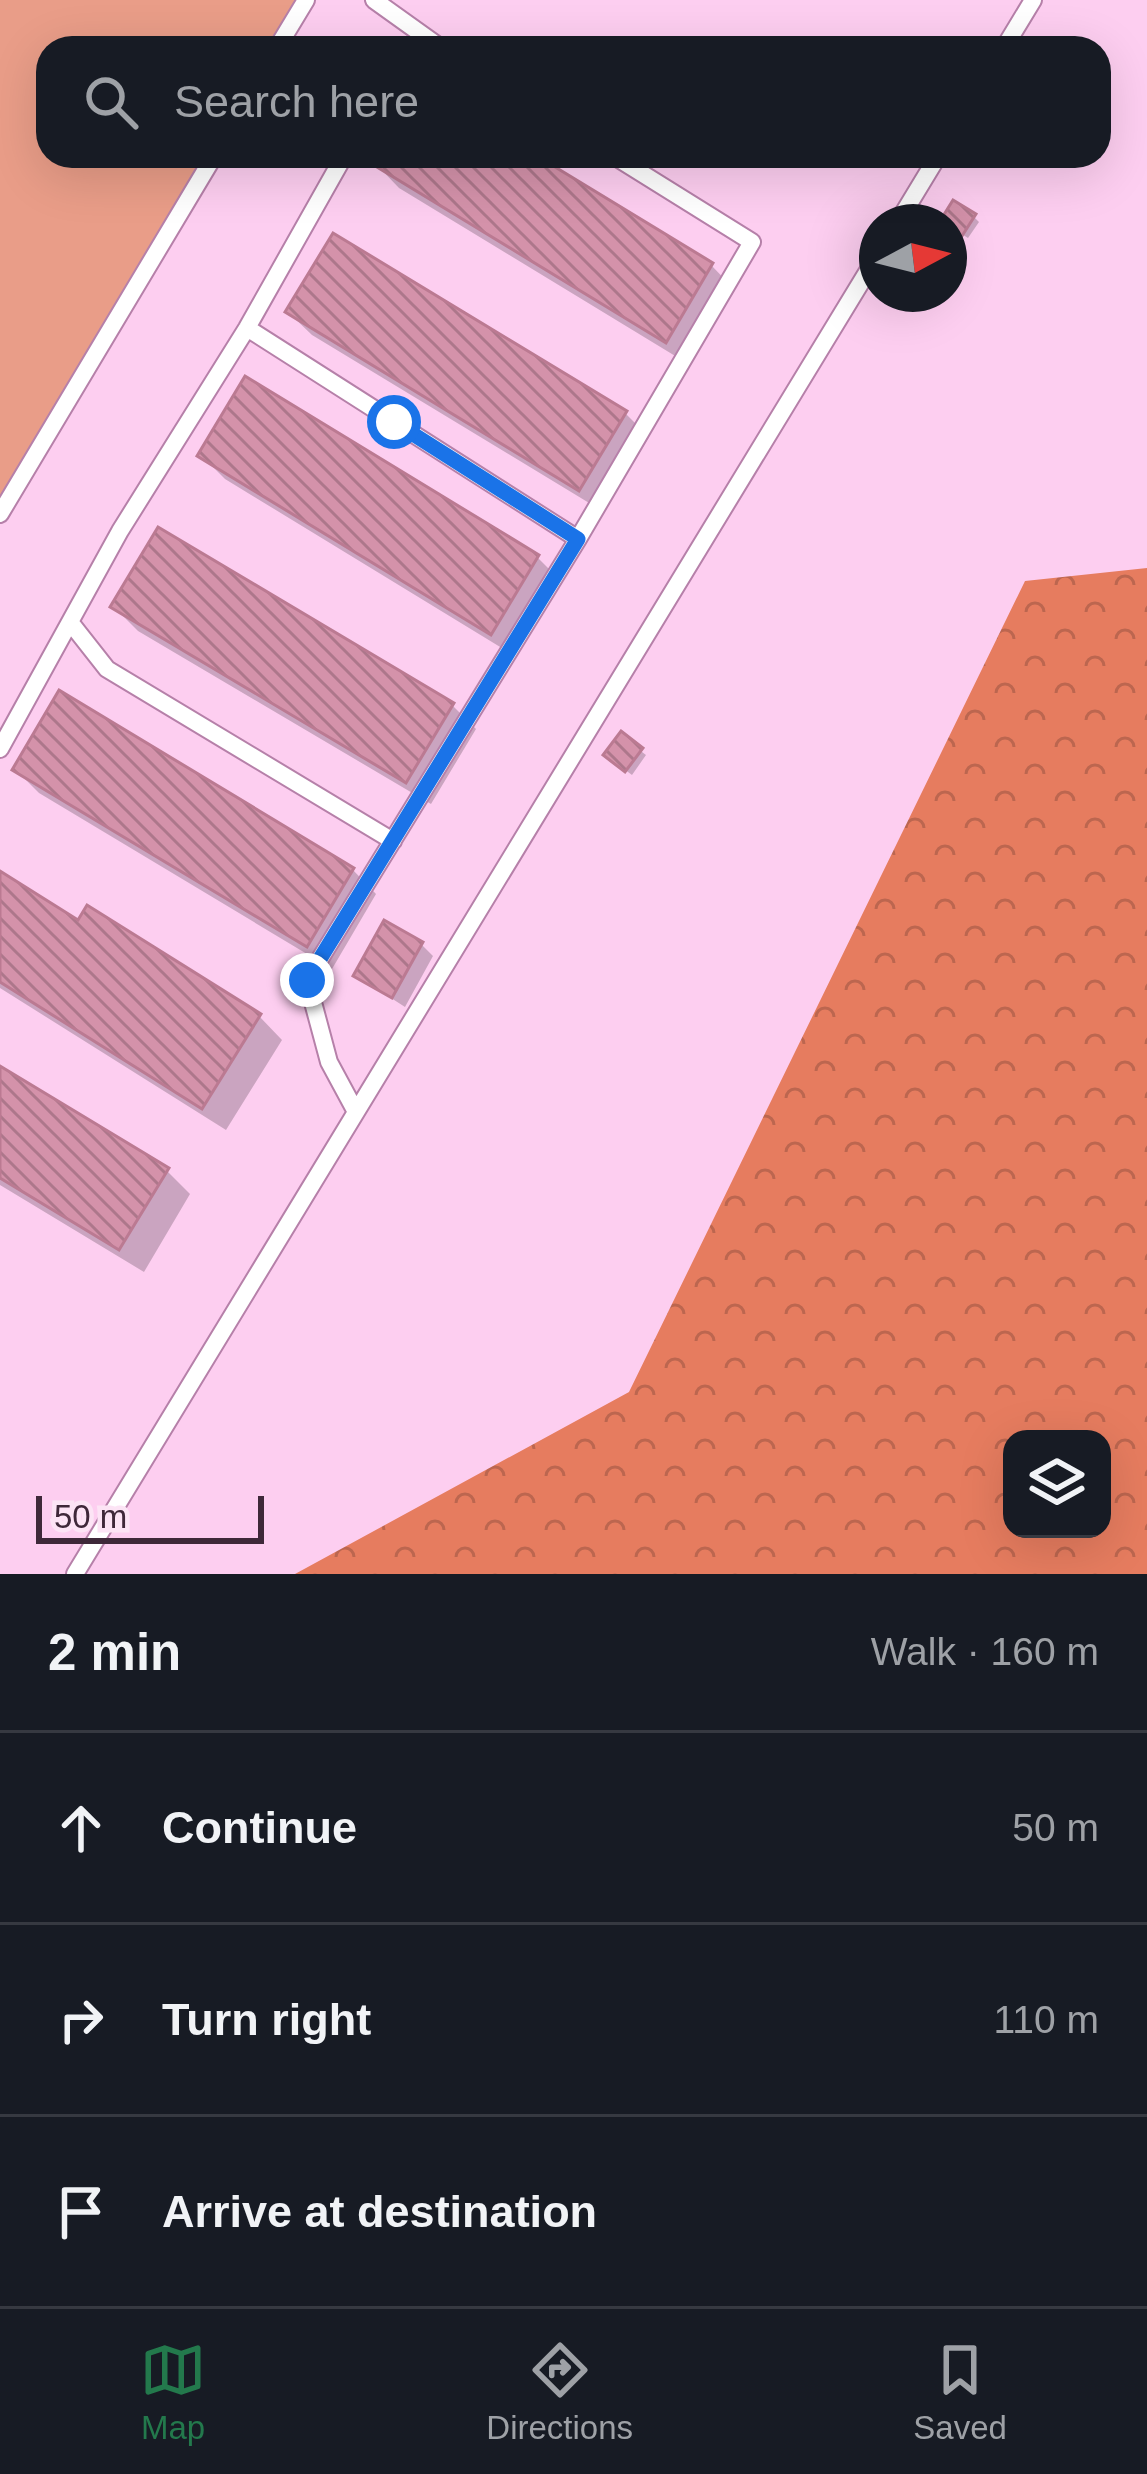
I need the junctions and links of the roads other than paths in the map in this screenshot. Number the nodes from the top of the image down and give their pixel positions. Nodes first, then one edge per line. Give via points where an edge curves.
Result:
1 (306, 0) edge
2 (374, 0) edge
3 (1033, 0) edge
4 (285, 36) edge
5 (418, 36) edge
6 (1011, 36) edge
7 (207, 168) edge
8 (337, 168) edge
9 (633, 168) edge
10 (931, 168) edge
11 (909, 204) edge
12 (859, 286) edge
13 (247, 328) junction
14 (0, 514) edge
15 (578, 539) junction
16 (70, 622) junction
17 (0, 749) edge
18 (393, 841) junction
19 (356, 1112) junction
20 (75, 1574) edge

1 - 4 lane
2 - 5 lane
3 - 6 lane
7 - 14 lane
8 - 13 lane
9 - 15 lane via 752,242
10 - 11 lane
12 - 19 lane
13 - 15 lane
13 - 16 lane
15 - 18 lane
16 - 17 lane
16 - 18 lane via 107,669
18 - 19 lane via 307,980 329,1062
19 - 20 lane

